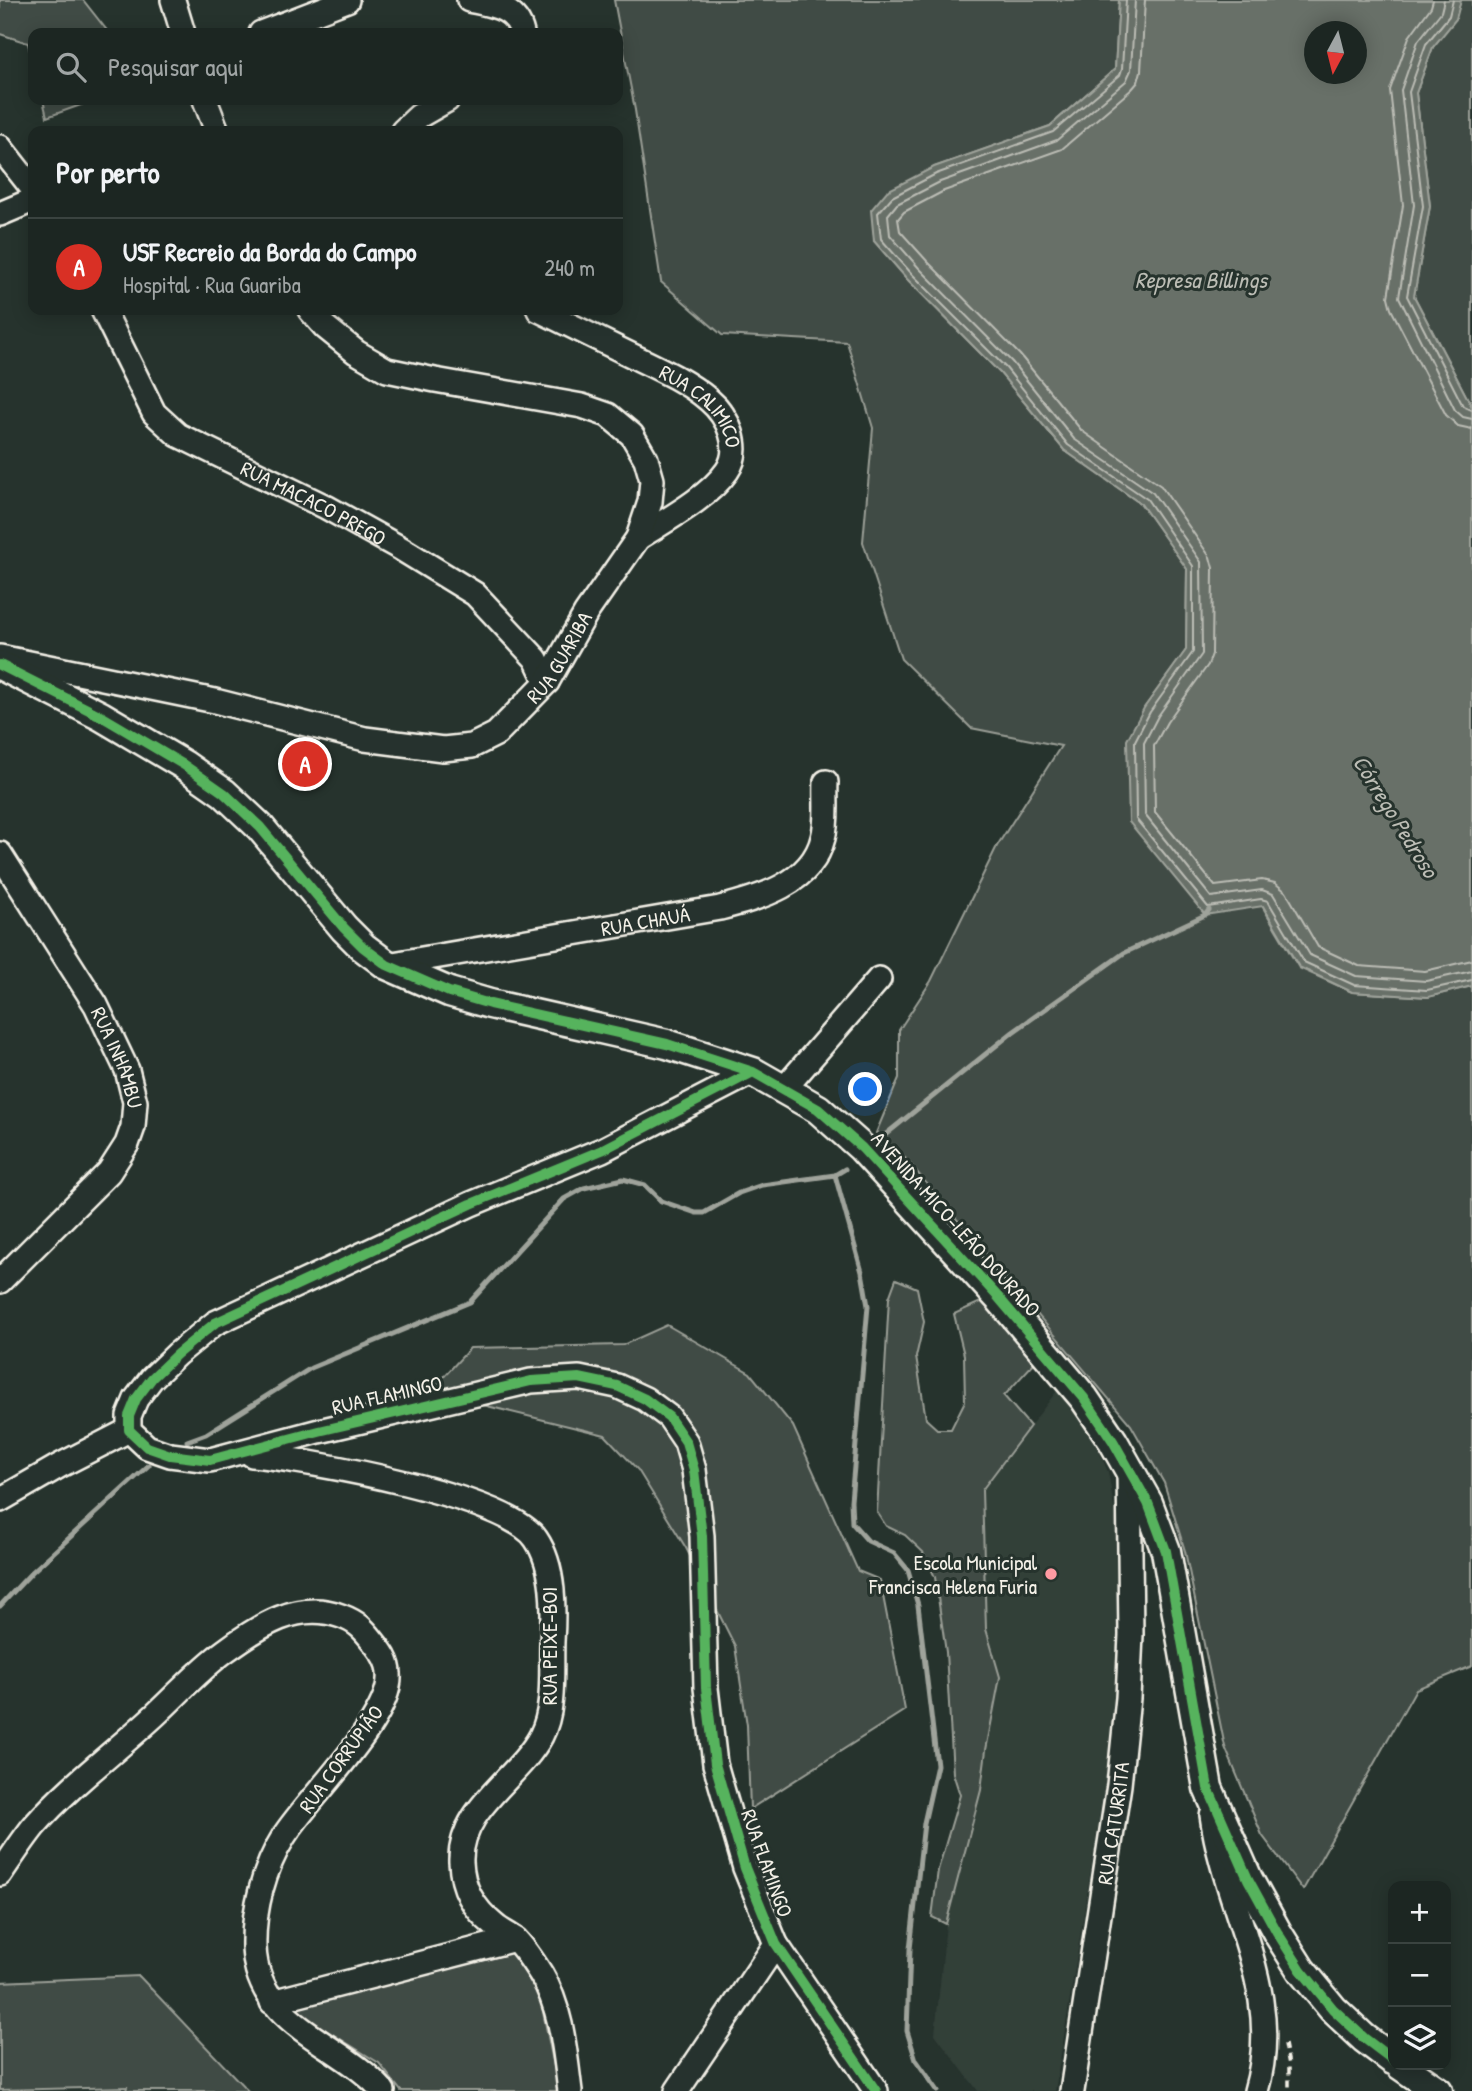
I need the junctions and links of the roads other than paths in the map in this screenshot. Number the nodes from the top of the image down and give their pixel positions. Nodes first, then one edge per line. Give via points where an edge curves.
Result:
1 (173, 0) edge
2 (347, 0) edge
3 (469, 0) edge
4 (181, 28) edge
5 (274, 28) edge
6 (521, 28) edge
7 (207, 105) edge
8 (438, 105) edge
9 (215, 126) edge
10 (408, 126) edge
11 (0, 147) edge
12 (28, 183) edge
13 (28, 203) edge
14 (0, 214) edge
15 (106, 315) edge
16 (314, 315) edge
17 (550, 315) edge
18 (638, 538) junction
19 (0, 657) edge
20 (0, 666) edge
21 (547, 682) junction
22 (826, 782) dead end
23 (0, 854) edge
24 (387, 965) junction
25 (879, 979) dead end
26 (753, 1072) junction
27 (784, 1089) junction
28 (0, 1281) edge
29 (129, 1430) junction
30 (238, 1454) junction
31 (1129, 1470) junction
32 (0, 1500) edge
33 (1158, 1525) junction
34 (1130, 1552) junction
35 (1208, 1788) junction
36 (0, 1874) edge
37 (515, 1939) junction
38 (776, 1944) junction
39 (272, 2002) junction
40 (1388, 2056) edge
41 (1408, 2070) edge
42 (383, 2091) edge
43 (570, 2091) edge
44 (677, 2091) edge
45 (876, 2091) edge
46 (1072, 2091) edge
47 (1256, 2091) edge
48 (1438, 2091) edge

1 - 4 street
2 - 5 street
3 - 6 street via 503,8
7 - 9 street
8 - 10 street
11 - 12 street
13 - 14 street
15 - 21 street, RUA MACACO PREGO via 155,414 178,435 326,507 475,594 536,659
16 - 18 street, RUA GUARIBA via 356,352 387,370 582,406 608,415 632,435 652,480
17 - 18 street, RUA CALIMICO via 665,372 709,400 733,437 733,458 727,471 700,497
18 - 21 street, RUA GUARIBA via 586,613
19 - 21 street, RUA GUARIBA via 215,701 365,739 443,749 472,746 496,734
20 - 24 street, AVENIDA MICO-LEÃO DOURADO via 101,716 224,793 260,827 344,928
22 - 24 street, RUA CHAUÁ via 823,838 813,859 790,883 759,898
23 - 28 street, RUA INHAMBU via 96,1005 127,1070 135,1101 134,1127 109,1171
24 - 26 street, AVENIDA MICO-LEÃO DOURADO via 490,1004 667,1044
25 - 27 street
26 - 27 street, AVENIDA MICO-LEÃO DOURADO
26 - 29 street via 602,1150 471,1204 215,1323 152,1378 136,1399
27 - 31 street, AVENIDA MICO-LEÃO DOURADO via 818,1109 862,1148 999,1298 1084,1398
29 - 30 street, RUA FLAMINGO via 147,1447 170,1455 211,1460
29 - 32 street
30 - 37 street, RUA PEIXE-BOI via 281,1457 404,1483 489,1508 523,1525 536,1539 547,1562 551,1589 549,1715 531,1752 468,1827 461,1861 470,1899 495,1926
30 - 38 street, RUA FLAMINGO via 531,1381 579,1378 617,1386 669,1417 686,1442 696,1483 706,1688 715,1764 745,1868
31 - 33 street, AVENIDA MICO-LEÃO DOURADO
31 - 34 street, RUA CATURRITA
33 - 34 street via 1141,1535
33 - 35 street, AVENIDA MICO-LEÃO DOURADO via 1179,1615
34 - 46 street, RUA CATURRITA via 1131,1635 1119,1785
35 - 40 street, AVENIDA MICO-LEÃO DOURADO via 1248,1879 1301,1970 1333,2009
35 - 47 street via 1214,1833 1263,2004 1262,2062
36 - 39 street, RUA CORRUPIÃO via 34,1827 68,1792 249,1633 277,1618 312,1610 359,1623 383,1654 390,1672 389,1688 336,1773 285,1835 269,1866 254,1948
37 - 39 street
37 - 43 street, RUA PEIXE-BOI via 541,1974 554,2002
38 - 44 street, RUA FLAMINGO
38 - 45 street, RUA FLAMINGO
39 - 42 street, RUA CORRUPIÃO via 292,2023 368,2073
41 - 48 street

